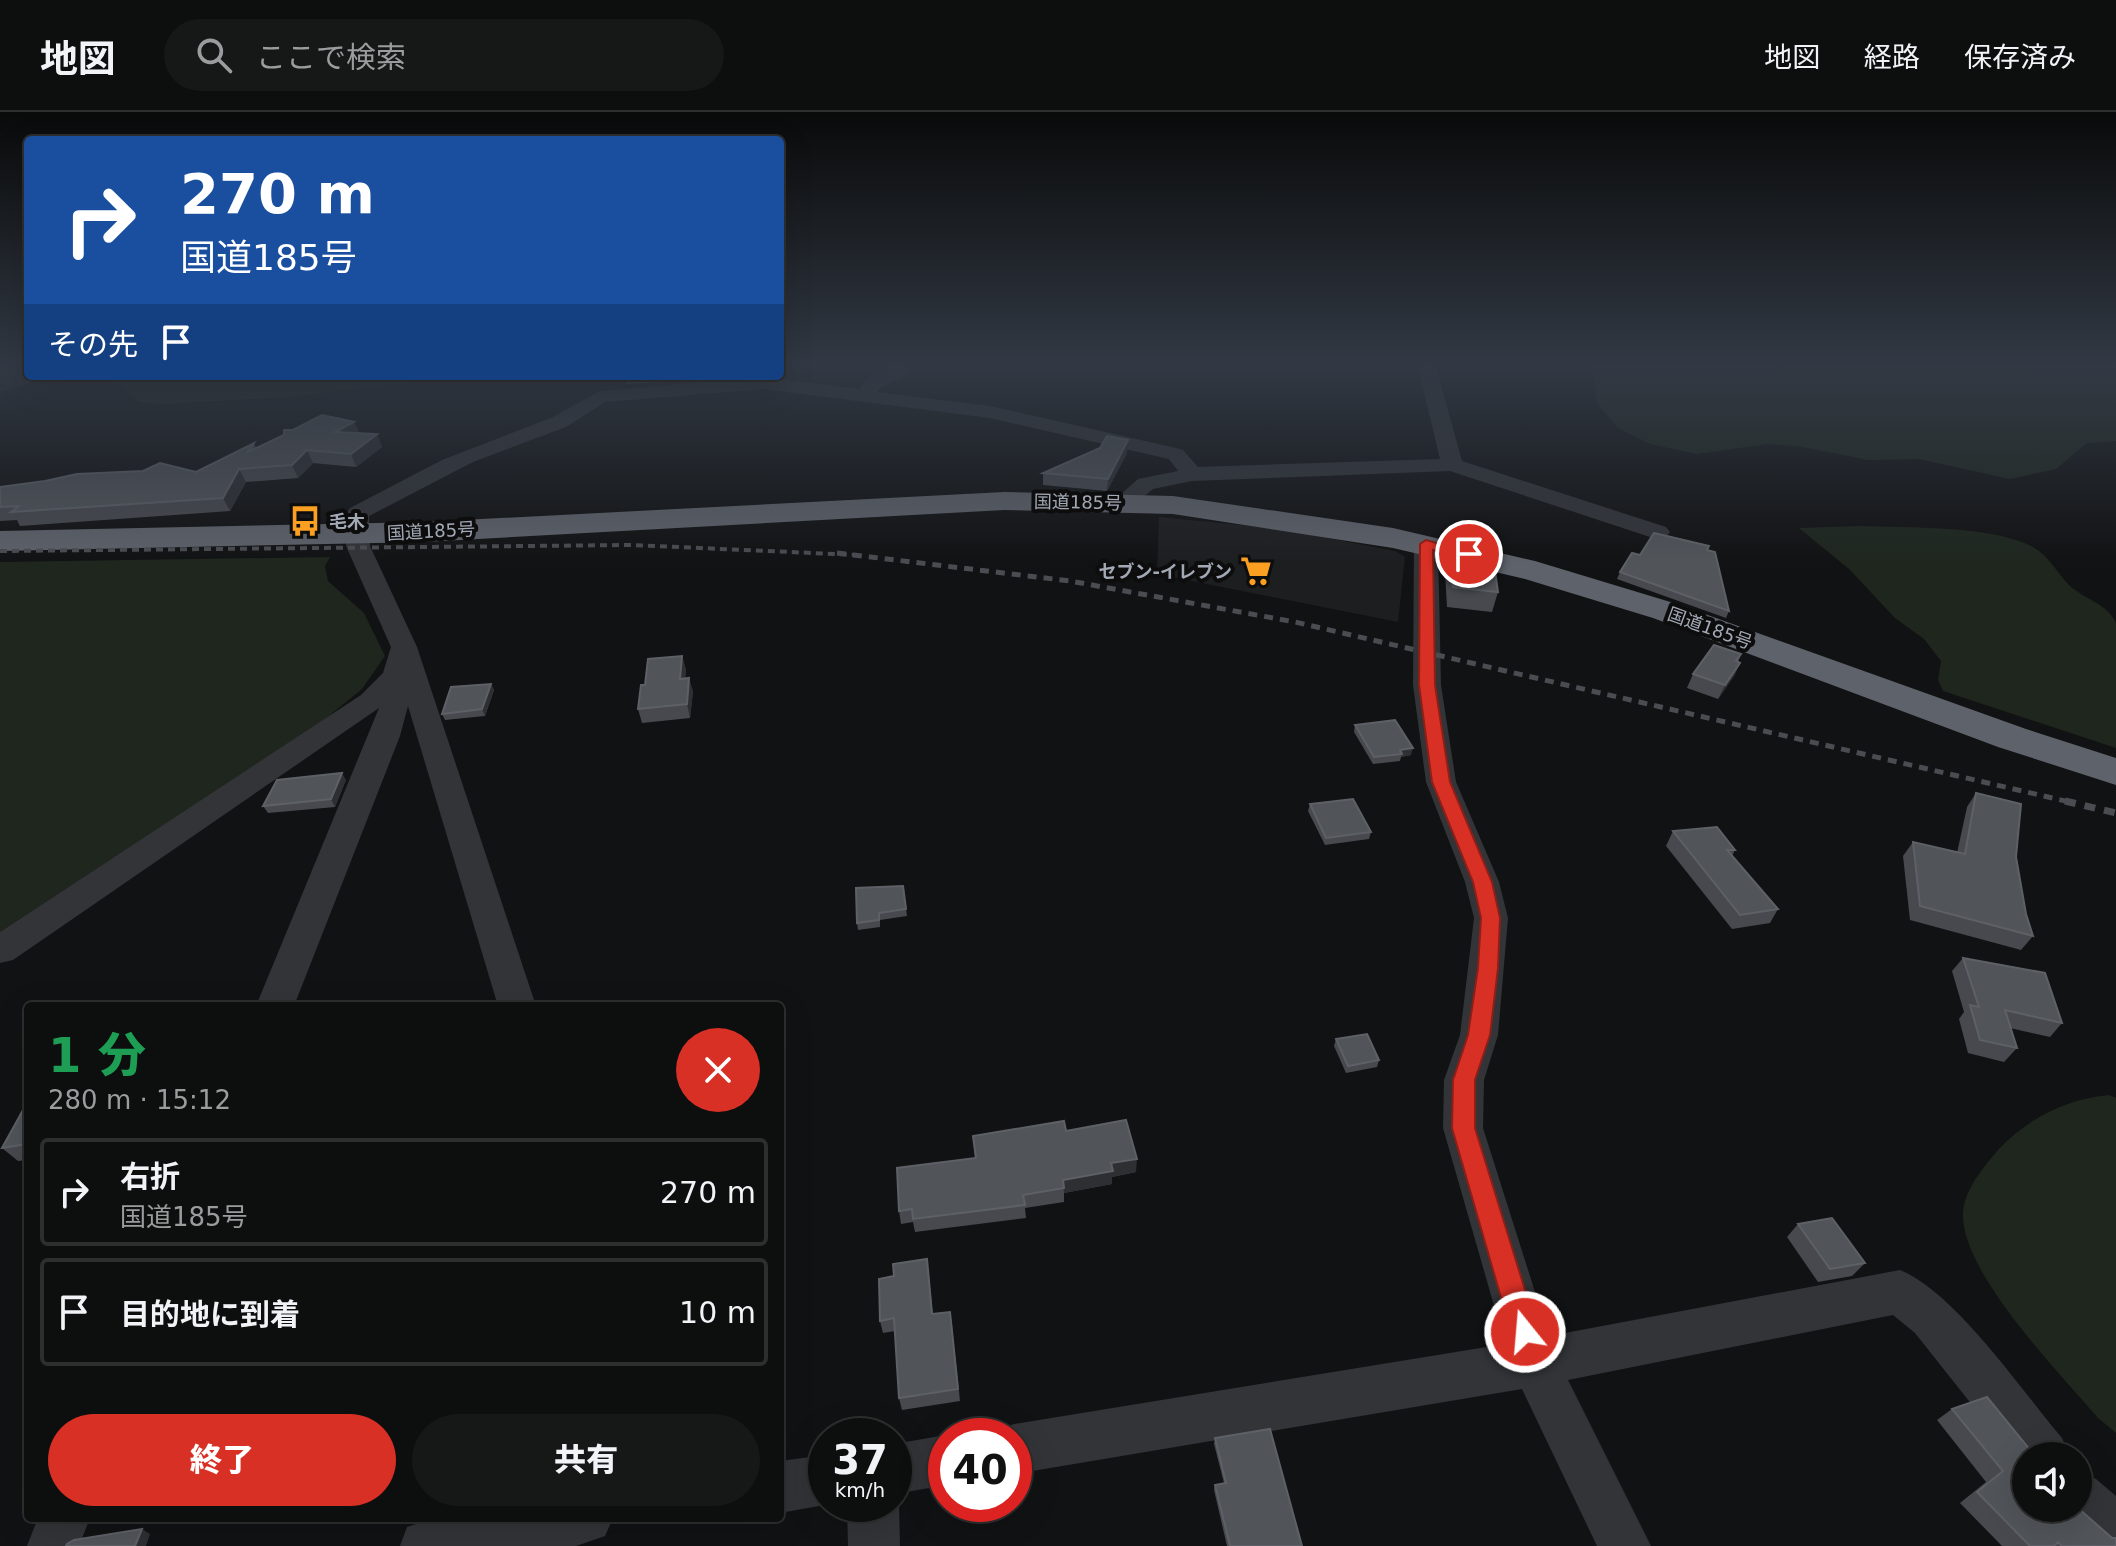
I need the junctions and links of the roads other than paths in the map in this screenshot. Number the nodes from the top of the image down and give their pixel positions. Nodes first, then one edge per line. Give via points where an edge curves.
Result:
1 (539, 430) edge
2 (1069, 430) edge
3 (1443, 430) edge
4 (1452, 465) junction
5 (1192, 474) junction
6 (1122, 503) junction
7 (1658, 532) edge
8 (356, 534) junction
9 (0, 541) edge
10 (1426, 544) junction
11 (404, 647) junction
12 (412, 680) junction
13 (2116, 772) edge
14 (0, 950) edge
15 (277, 1002) edge
16 (516, 1002) edge
17 (1534, 1363) junction
18 (2033, 1442) edge
19 (1032, 1446) edge
20 (808, 1483) edge
21 (784, 1486) edge
22 (2092, 1509) edge
23 (62, 1522) edge
24 (564, 1522) edge
25 (873, 1522) edge
26 (2116, 1530) edge
27 (53, 1546) edge
28 (426, 1546) edge
29 (874, 1546) edge
30 (1625, 1546) edge

1 - 8 street via 398,490 358,513
2 - 5 street via 1176,454
3 - 4 street
4 - 5 street
4 - 7 street
5 - 6 street via 1146,484
6 - 8 highway, 国道185号 via 934,503
6 - 10 highway, 国道185号 via 1254,515
8 - 9 highway, 国道185号
8 - 11 street
10 - 13 highway, 国道185号 via 1610,592
10 - 17 street via 1427,685 1441,782 1491,918 1479,1035 1464,1080 1463,1128
11 - 12 street
11 - 14 street via 396,676 371,701
12 - 15 street via 397,697
12 - 16 street
17 - 18 street via 1900,1292 1931,1317
17 - 19 street
17 - 30 street
20 - 21 street
22 - 26 street
23 - 27 street
24 - 28 street
25 - 29 street

